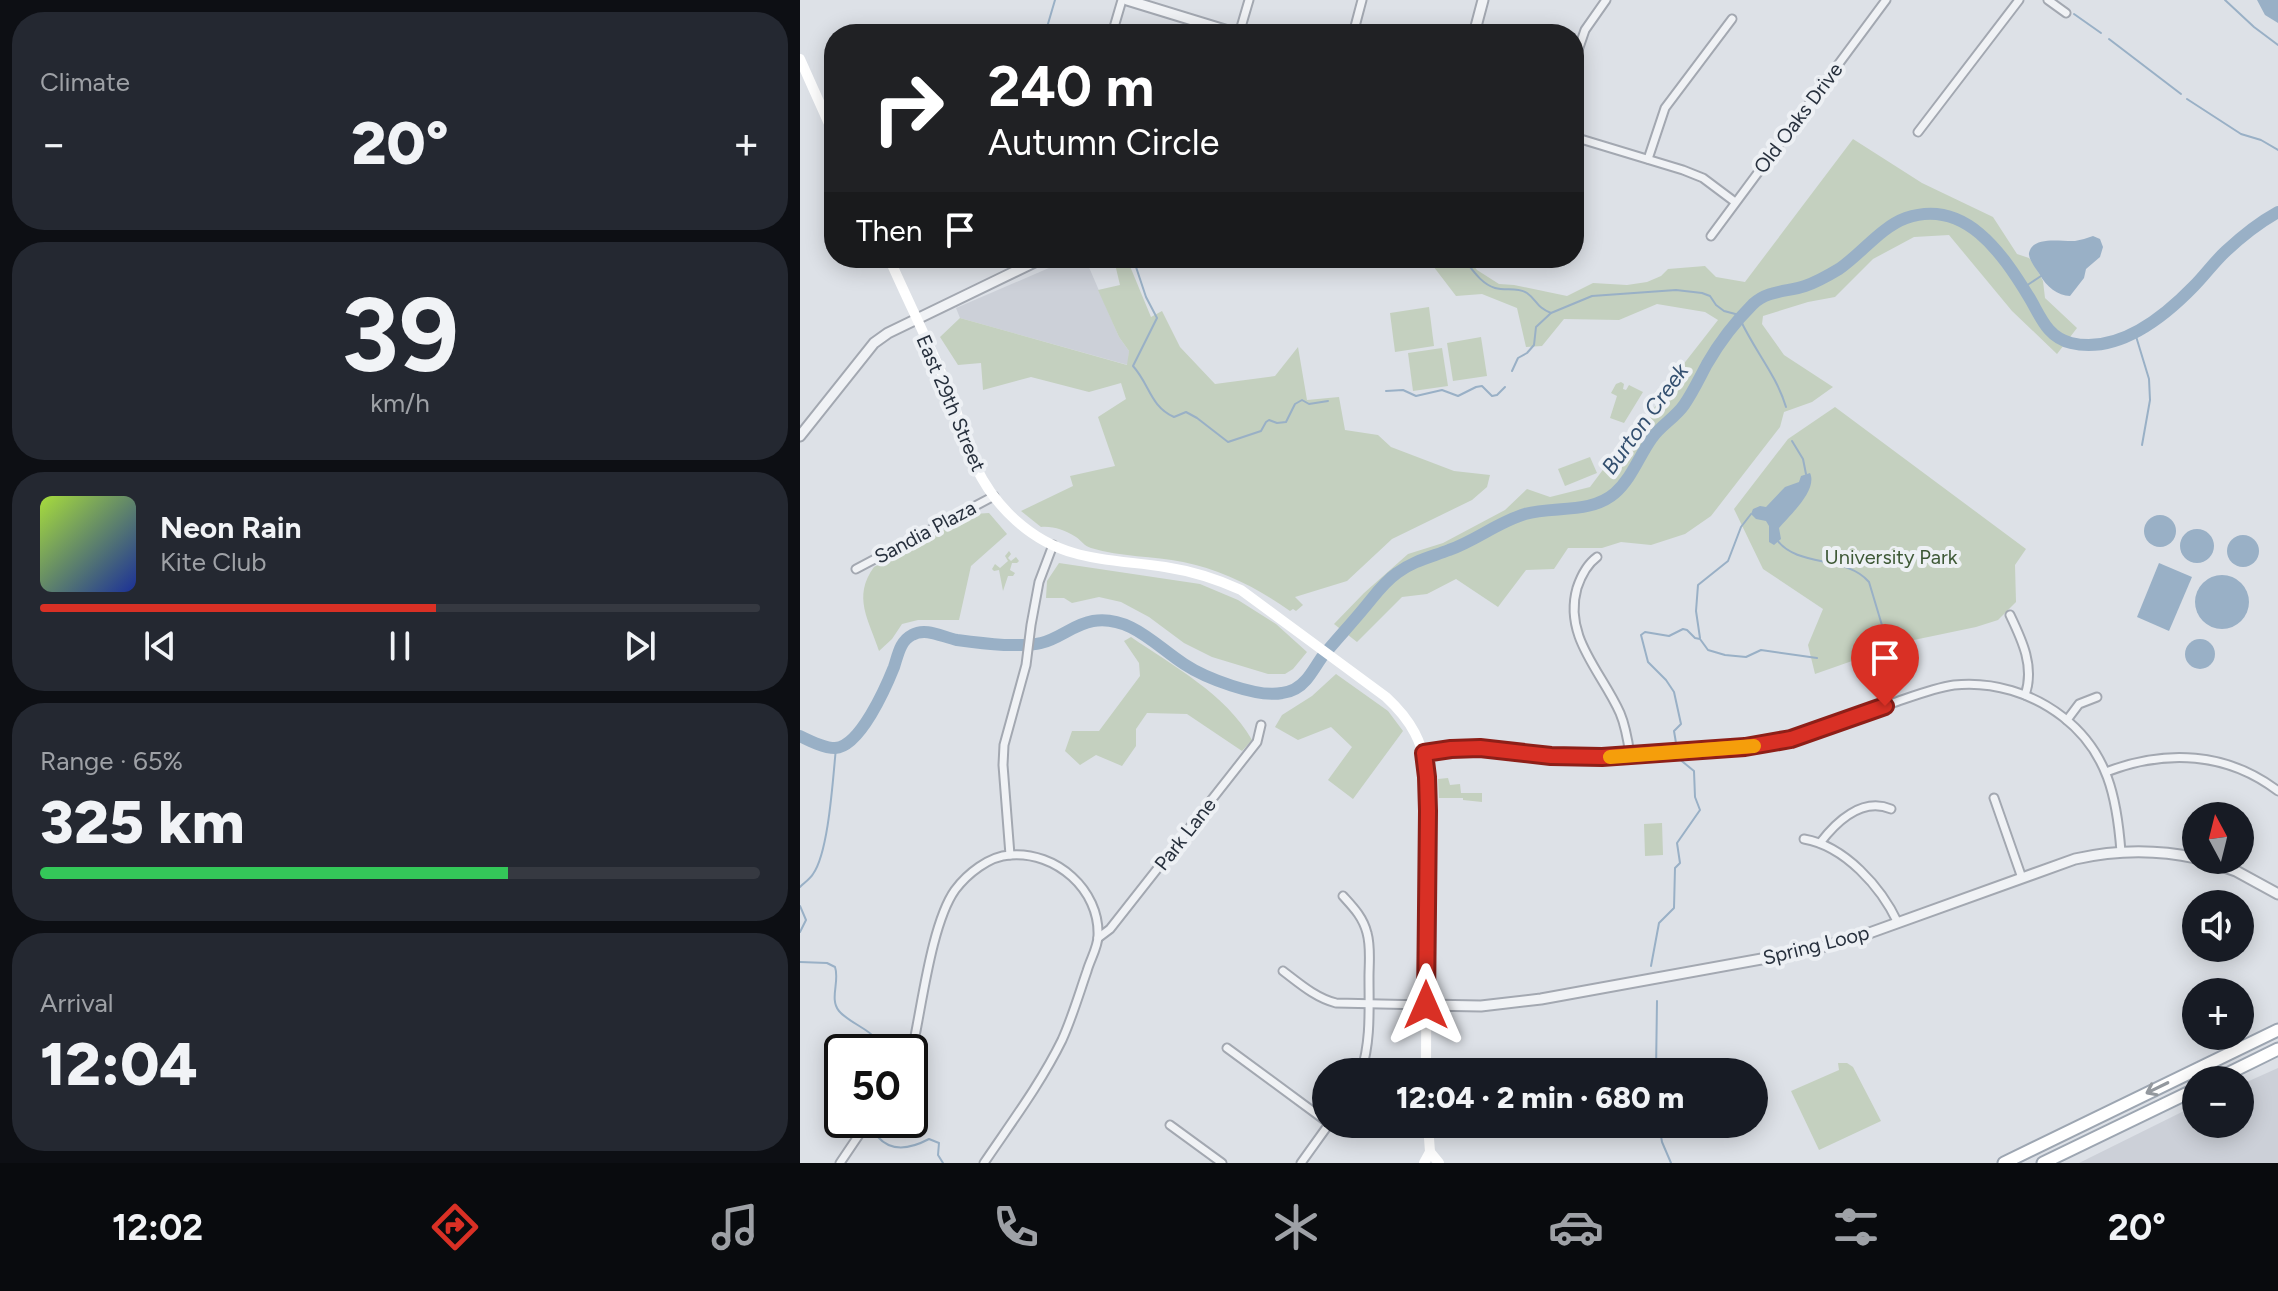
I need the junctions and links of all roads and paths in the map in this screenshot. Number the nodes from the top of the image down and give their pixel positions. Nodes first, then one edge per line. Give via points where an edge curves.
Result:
1 (1125, 0) edge
2 (1249, 0) edge
3 (1362, 0) edge
4 (1483, 0) edge
5 (1606, 0) edge
6 (2019, 0) edge
7 (2048, 0) edge
8 (1882, 1) edge
9 (2066, 13) dead end
10 (1732, 19) dead end
11 (1116, 24) edge
12 (1205, 24) edge
13 (1242, 24) edge
14 (1356, 24) edge
15 (1477, 24) edge
16 (1584, 33) edge
17 (800, 59) edge
18 (824, 113) edge
19 (1918, 132) dead end
20 (1584, 140) edge
21 (1648, 159) junction
22 (1735, 202) junction
23 (1711, 236) dead end
24 (894, 268) edge
25 (1022, 268) edge
26 (916, 318) junction
27 (800, 436) edge
28 (994, 496) junction
29 (1053, 545) junction
30 (1597, 557) dead end
31 (856, 569) dead end
32 (2010, 615) dead end
33 (2025, 695) junction
34 (2097, 697) dead end
35 (2067, 720) junction
36 (1261, 725) dead end
37 (1424, 753) junction
38 (1630, 755) junction
39 (2106, 772) junction
40 (2278, 791) edge
41 (1994, 798) dead end
42 (1891, 809) dead end
43 (1804, 839) dead end
44 (1820, 843) junction
45 (2121, 852) junction
46 (1010, 855) junction
47 (2182, 856) edge
48 (2241, 874) edge
49 (2022, 878) junction
50 (2278, 894) edge
51 (1343, 896) dead end
52 (1898, 923) junction
53 (1098, 938) junction
54 (1283, 971) dead end
55 (1426, 1005) junction
56 (1370, 1006) junction
57 (2278, 1030) edge
58 (915, 1034) edge
59 (1227, 1048) dead end
60 (2278, 1049) edge
61 (1365, 1058) edge
62 (1426, 1058) edge
63 (2243, 1066) edge
64 (2182, 1096) edge
65 (1312, 1111) edge
66 (2111, 1111) junction
67 (1170, 1125) dead end
68 (2119, 1126) junction
69 (857, 1138) edge
70 (1318, 1138) edge
71 (1429, 1138) edge
72 (1430, 1152) junction
73 (840, 1163) edge
74 (984, 1163) edge
75 (1222, 1163) edge
76 (1301, 1163) edge
77 (1424, 1163) edge
78 (1439, 1163) edge
79 (2004, 1163) edge
80 (2043, 1163) edge

1 - 11 street
1 - 12 street
2 - 13 street
3 - 14 street
4 - 15 street
5 - 16 street
6 - 19 street
7 - 9 street
8 - 22 street, Old Oaks Drive
10 - 21 street via 1665,108
17 - 18 main road
20 - 21 street
21 - 22 street via 1703,178
22 - 23 street, Old Oaks Drive
24 - 26 main road, East 29th Street
25 - 26 street
26 - 27 street via 874,343
26 - 28 main road, East 29th Street via 976,465
28 - 29 main road, East 29th Street via 1021,525
28 - 31 street, Sandia Plaza
29 - 37 main road, East 29th Street via 1090,557 1185,570 1256,600 1386,697 1410,722
29 - 46 street via 1039,582 1026,665 1004,745
30 - 38 street via 1588,563 1575,596 1577,629 1620,713
32 - 33 street via 2029,668
33 - 35 street
33 - 38 street via 1992,686 1953,686 1764,745
34 - 35 street via 2079,704
35 - 39 street
36 - 53 street, Park Lane via 1257,742
37 - 38 street via 1480,748 1572,758
37 - 55 main road
39 - 40 street via 2143,760 2195,759 2233,766
39 - 45 street via 2117,805
41 - 49 street
42 - 44 street via 1871,805 1851,813
43 - 44 street
44 - 52 street via 1871,880
45 - 47 street, Spring Loop
45 - 49 street, Spring Loop via 2075,859
46 - 53 street via 1050,863 1073,877 1092,904
46 - 58 street via 976,869 948,901
48 - 50 street
49 - 52 street, Spring Loop
51 - 56 street via 1368,936
52 - 55 street, Spring Loop via 1798,953 1541,999
53 - 74 street via 1049,1065
54 - 56 street via 1326,1000
55 - 56 street
55 - 62 main road
56 - 61 street
57 -> 66 main road
59 - 65 street
60 - 63 main road
64 - 68 main road
66 - 68 main road
66 - 79 main road
67 - 75 street
68 - 80 main road
69 - 73 street
70 - 76 street
71 - 72 main road
72 - 77 main road
72 - 78 main road

